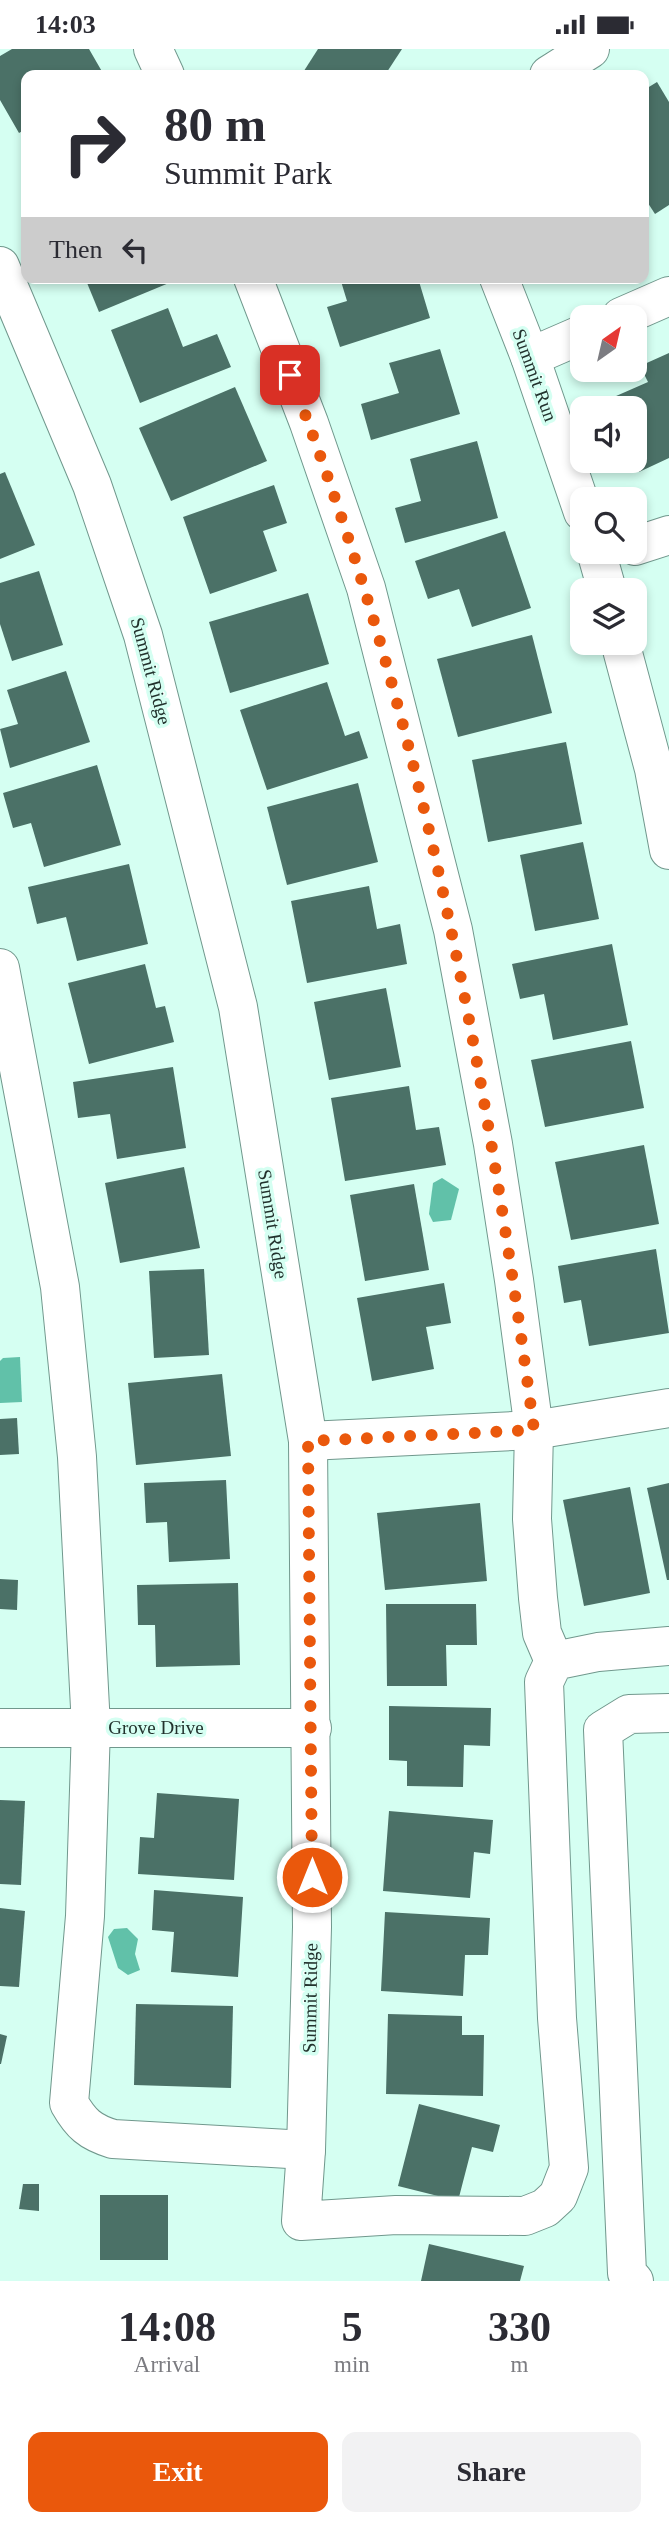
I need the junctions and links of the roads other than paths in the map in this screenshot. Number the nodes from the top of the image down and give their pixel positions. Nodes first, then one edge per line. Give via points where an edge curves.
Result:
1 (153, 49) edge
2 (590, 49) edge
3 (162, 70) edge
4 (557, 70) edge
5 (0, 266) edge
6 (255, 284) edge
7 (501, 284) edge
8 (669, 296) edge
9 (648, 305) edge
10 (570, 340) edge
11 (530, 357) junction
12 (574, 487) edge
13 (669, 535) edge
14 (647, 542) edge
15 (623, 655) edge
16 (669, 850) edge
17 (0, 968) edge
18 (669, 1408) edge
19 (534, 1430) junction
20 (308, 1441) junction
21 (669, 1646) edge
22 (554, 1661) junction
23 (669, 1713) edge
24 (91, 1727) junction
25 (0, 1728) edge
26 (312, 1728) junction
27 (306, 2150) junction
28 (634, 2281) edge

1 - 3 street
2 - 4 street
5 - 20 street, Summit Ridge via 92,485 143,635 237,1007
6 - 19 street via 366,588 453,930 493,1144
7 - 11 street, Summit Run
8 - 9 street
10 - 11 street
11 - 12 street, Summit Run
13 - 14 street
15 - 16 street
17 - 24 street via 60,1287 77,1457
18 - 19 street
19 - 20 street
19 - 22 street via 532,1519 538,1598 542,1633
20 - 26 street, Summit Ridge
21 - 22 street
22 - 27 street, Summit Ridge via 544,1682 544,1721 557,2018 569,2168 558,2196 545,2208 525,2216 396,2215 301,2221
23 - 28 street via 629,1714 603,1730 627,2273
24 - 25 street, Grove Drive
24 - 26 street, Grove Drive
24 - 27 street via 85,1916 69,2103 79,2122 113,2139
26 - 27 street, Summit Ridge

